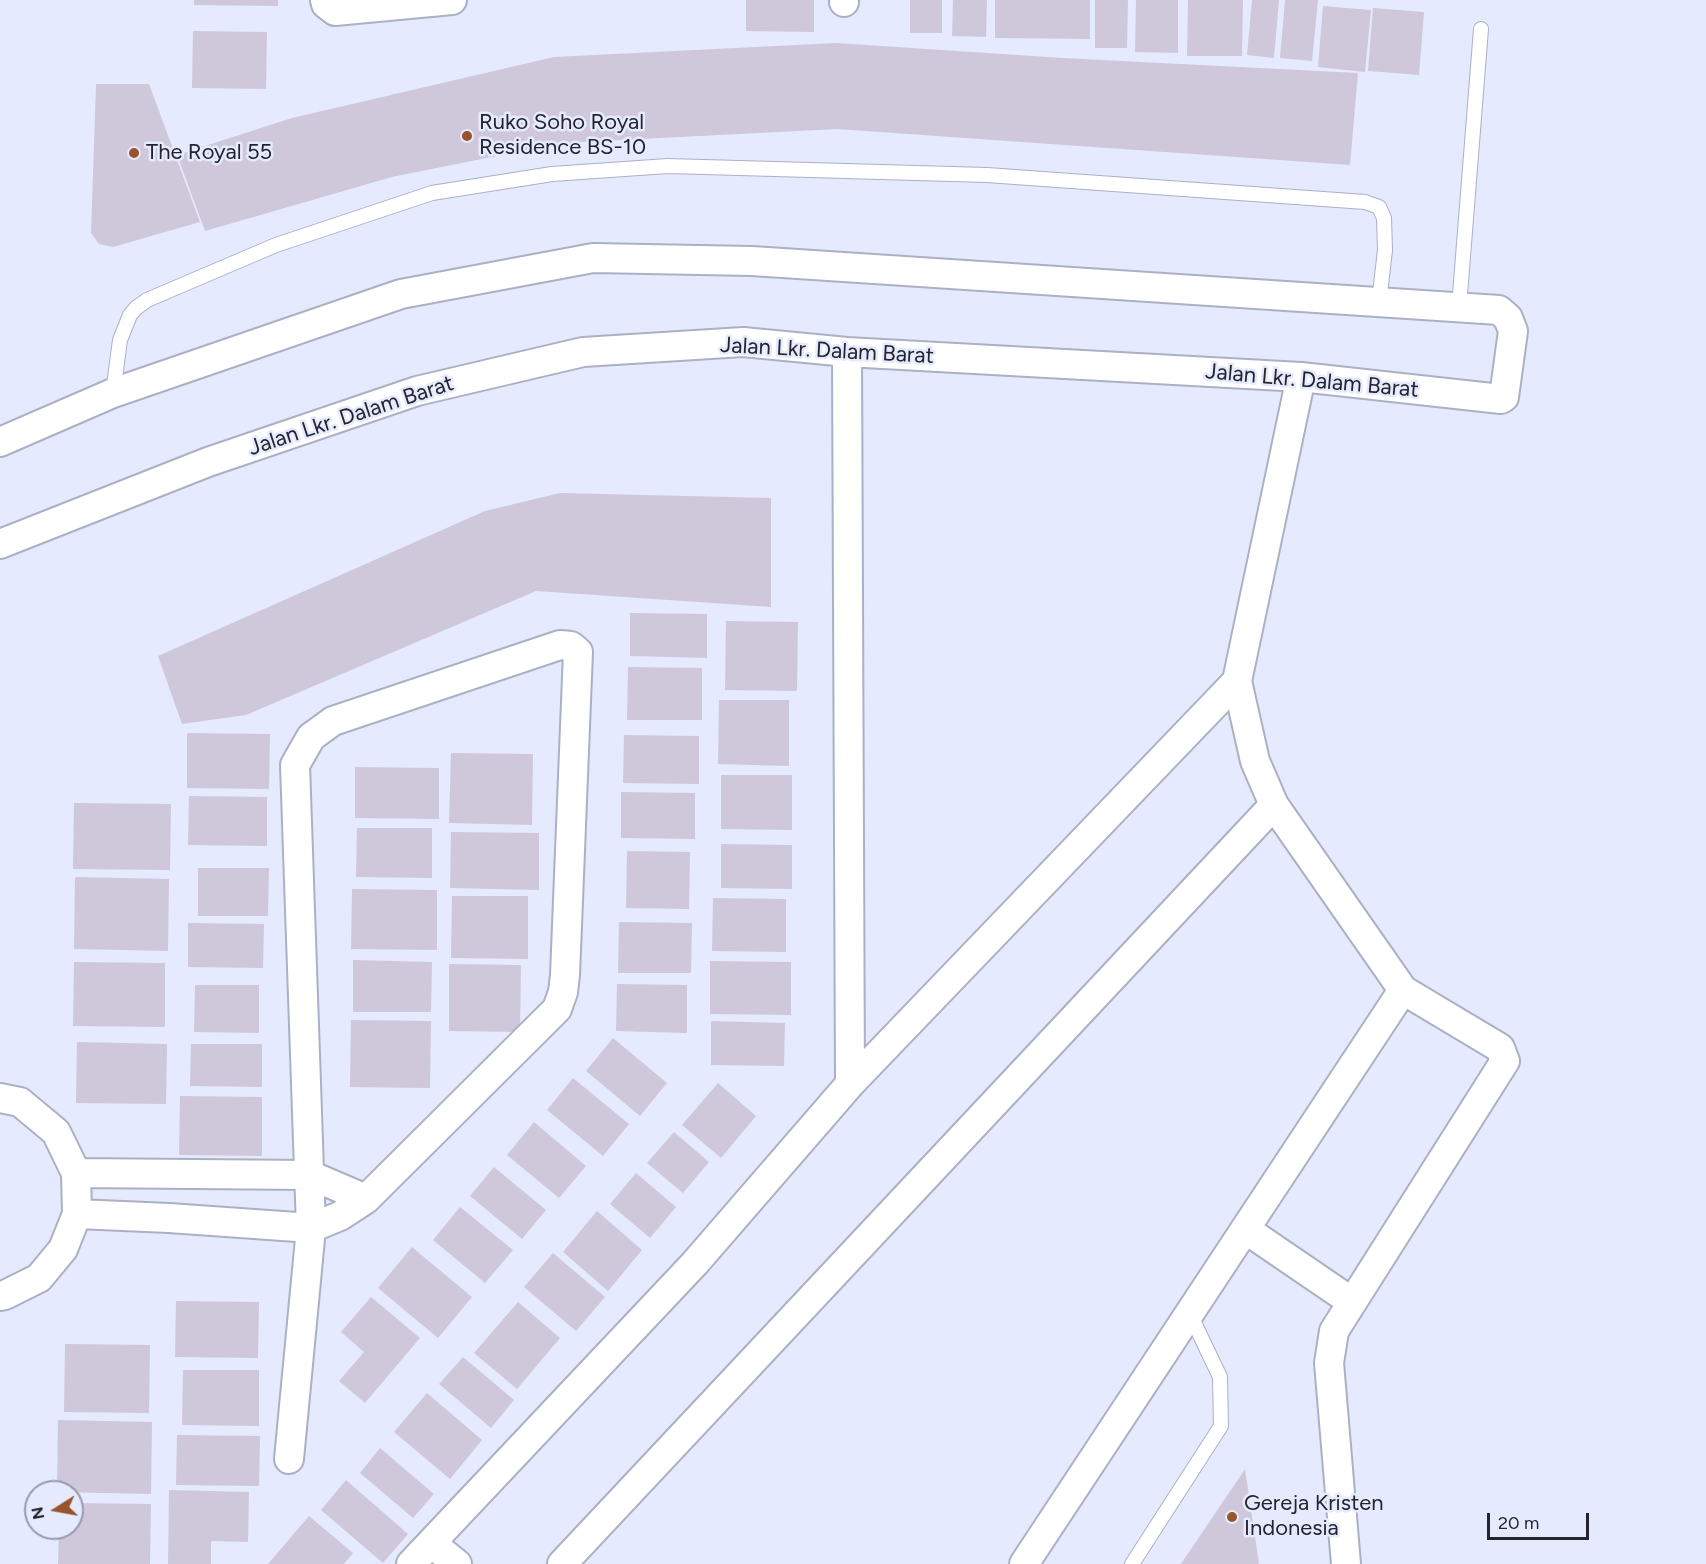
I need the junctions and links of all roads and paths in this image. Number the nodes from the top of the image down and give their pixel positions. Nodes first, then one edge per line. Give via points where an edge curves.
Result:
1 (325, 0) edge
2 (452, 0) edge
3 (1481, 29) dead end
4 (1378, 302) junction
5 (1459, 308) junction
6 (848, 352) junction
7 (1301, 377) junction
8 (113, 393) junction
9 (0, 442) edge
10 (0, 544) edge
11 (1237, 681) junction
12 (1274, 805) junction
13 (1403, 990) junction
14 (850, 1084) junction
15 (0, 1098) edge
16 (76, 1173) junction
17 (310, 1175) junction
18 (366, 1199) junction
19 (77, 1214) junction
20 (312, 1228) junction
21 (1245, 1229) junction
22 (0, 1296) edge
23 (1352, 1302) junction
24 (1190, 1314) junction
25 (289, 1459) dead end
26 (431, 1543) junction
27 (411, 1564) edge
28 (457, 1564) edge
29 (562, 1564) edge
30 (1024, 1564) edge
31 (1132, 1564) edge
32 (1346, 1564) edge

1 - 2 street via 335,11
3 - 5 lane
4 - 5 street
4 - 8 street via 752,261 593,258 401,294
4 - 8 lane via 1385,250 1384,218 1379,207 1365,202 987,175 668,166 552,174 432,193 276,245 147,300 130,315 120,340
5 - 7 street, Jalan Lkr. Dalam Barat via 1499,310 1508,318 1513,331 1501,399
6 - 7 street, Jalan Lkr. Dalam Barat
6 - 10 street, Jalan Lkr. Dalam Barat via 743,342 583,351 417,391 208,462
6 - 14 street
7 - 11 street
8 - 9 street
11 - 12 street via 1255,761
11 - 14 street
12 - 13 street
12 - 29 street
13 - 21 street
13 - 23 street via 1500,1048 1505,1061
14 - 26 street via 695,1263
15 - 16 street via 20,1102 56,1132
16 - 17 street
16 - 19 street
17 - 18 street
17 - 18 street via 295,765 311,737 333,721 560,645 571,646 578,652 563,992 557,1009
17 - 20 street
18 - 20 street
19 - 20 street
19 - 22 street via 63,1249 39,1278
20 - 25 street
21 - 23 street
21 - 24 street
23 - 32 street via 1334,1331 1329,1364
24 - 30 street
24 - 31 lane via 1220,1377 1221,1426
26 - 27 street
26 - 28 street

